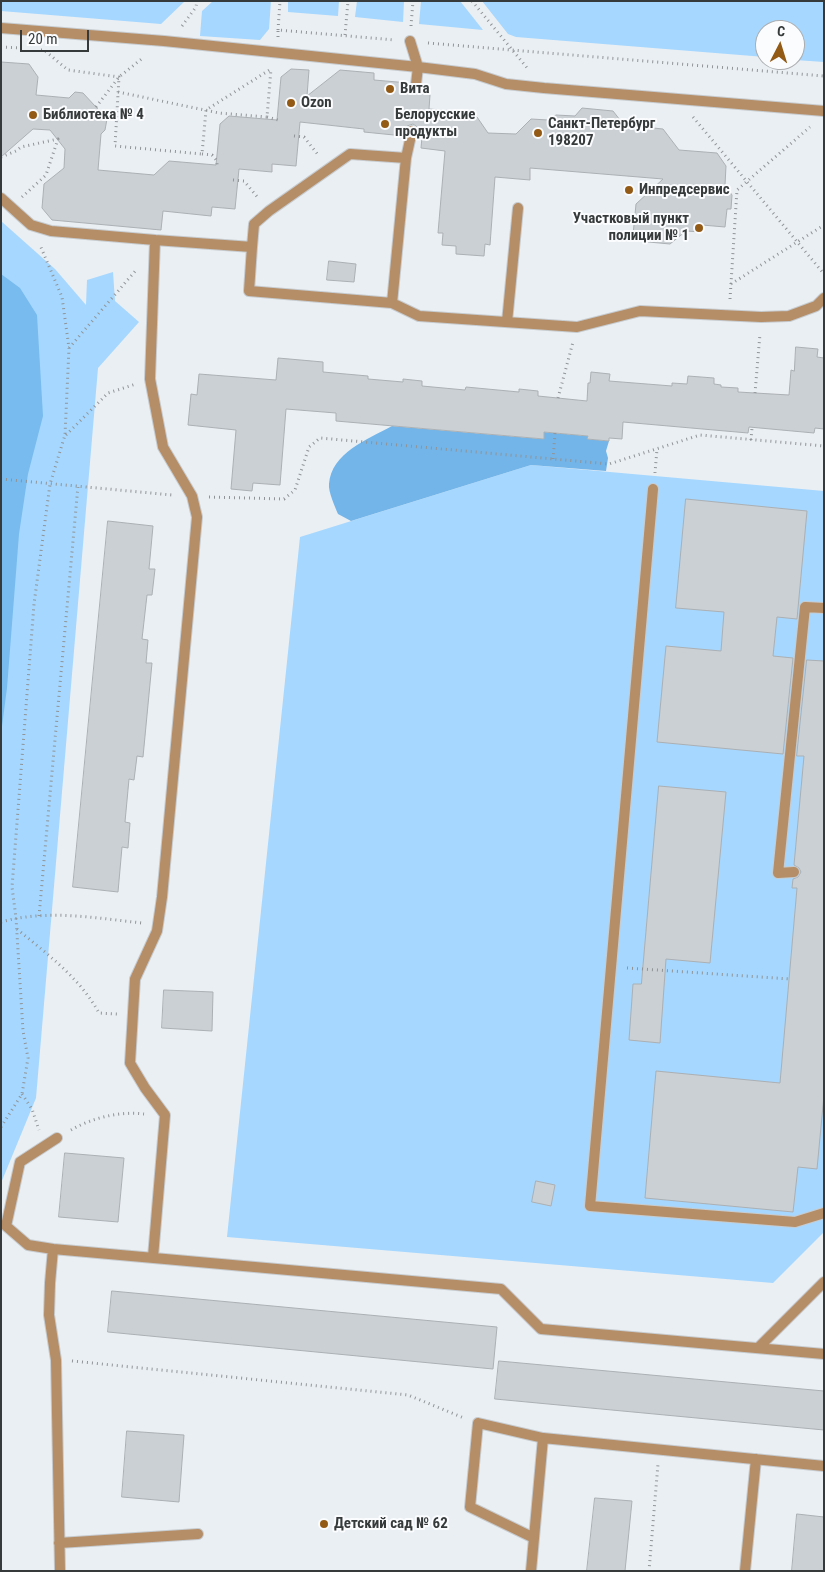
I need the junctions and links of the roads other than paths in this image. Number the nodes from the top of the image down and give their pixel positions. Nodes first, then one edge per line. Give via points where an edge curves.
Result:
1 (1, 28) edge
2 (410, 41) road end
3 (418, 67) junction
4 (416, 84) dead end
5 (824, 111) edge
6 (412, 131) dead end
7 (406, 158) junction
8 (1, 198) edge
9 (518, 208) dead end
10 (155, 244) junction
11 (252, 247) junction
12 (824, 298) edge
13 (392, 303) junction
14 (507, 322) junction
15 (653, 489) road end
16 (824, 608) edge
17 (794, 872) dead end
18 (57, 1138) road end
19 (824, 1213) edge
20 (53, 1249) junction
21 (153, 1257) junction
22 (824, 1282) edge
23 (758, 1348) junction
24 (824, 1354) edge
25 (543, 1438) junction
26 (756, 1459) junction
27 (824, 1466) edge
28 (198, 1534) dead end
29 (534, 1538) junction
30 (60, 1542) junction
31 (60, 1571) edge
32 (531, 1571) edge
33 (745, 1571) edge

1 - 3 lane
2 - 3 lane
3 - 4 lane
3 - 5 lane via 475,74 506,84
6 - 7 lane
7 - 11 lane via 350,154 254,224
7 - 13 lane
8 - 10 lane via 32,224 51,231
9 - 14 lane
10 - 11 lane
10 - 21 lane via 150,379 163,447 192,496 197,517 162,897 157,931 135,979 130,1063 165,1115
11 - 13 lane via 249,291
12 - 14 lane via 816,306 789,316 640,311 577,327
13 - 14 lane via 419,316
15 - 19 lane via 590,1206 795,1222
16 - 17 lane via 805,607 778,873
18 - 20 lane via 20,1162 6,1226 28,1245
20 - 21 lane
20 - 30 lane via 50,1315 56,1360
21 - 23 lane via 501,1289 541,1329
22 - 23 lane
23 - 24 lane
25 - 26 lane
25 - 29 lane
25 - 29 lane via 478,1423 470,1507
26 - 27 lane
26 - 33 lane
28 - 30 lane
29 - 32 lane
30 - 31 lane

